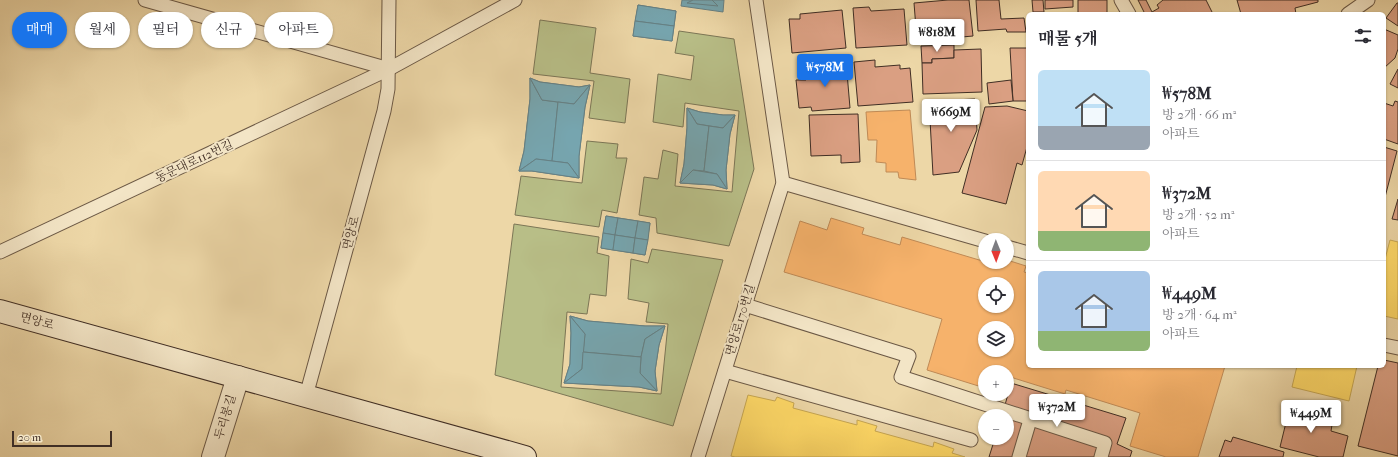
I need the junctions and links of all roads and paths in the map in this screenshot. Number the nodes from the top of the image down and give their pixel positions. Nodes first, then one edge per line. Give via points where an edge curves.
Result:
1 (145, 0) edge
2 (389, 0) edge
3 (515, 0) edge
4 (756, 0) edge
5 (1121, 0) edge
6 (1368, 0) edge
7 (1127, 12) edge
8 (1351, 12) edge
9 (388, 69) junction
10 (783, 183) junction
11 (978, 239) edge
12 (1014, 249) edge
13 (0, 252) edge
14 (1026, 252) edge
15 (745, 305) junction
16 (0, 311) edge
17 (1386, 345) edge
18 (1398, 348) edge
19 (724, 371) junction
20 (238, 377) junction
21 (306, 396) junction
22 (1030, 420) junction
23 (971, 440) dead end
24 (213, 457) edge
25 (525, 457) edge
26 (698, 457) edge
27 (1019, 457) edge
28 (1101, 457) edge

1 - 9 lane
2 - 9 lane, 면앙로
3 - 9 lane, 동문대로112번길
4 - 10 lane, 면앙로170번길
5 - 7 lane
6 - 8 lane
9 - 13 lane, 동문대로112번길
9 - 21 lane, 면앙로 via 384,111
10 - 11 lane
10 - 15 lane, 면앙로170번길
12 - 14 lane
15 - 19 lane, 면앙로170번길
15 - 22 lane via 909,356 901,377
16 - 20 main road, 면앙로
17 - 18 lane
19 - 23 lane
19 - 26 lane, 면앙로170번길
20 - 21 main road, 면앙로
20 - 24 main road, 두리봉길
21 - 25 main road, 면앙로
22 - 27 lane
22 - 28 lane via 1105,443

